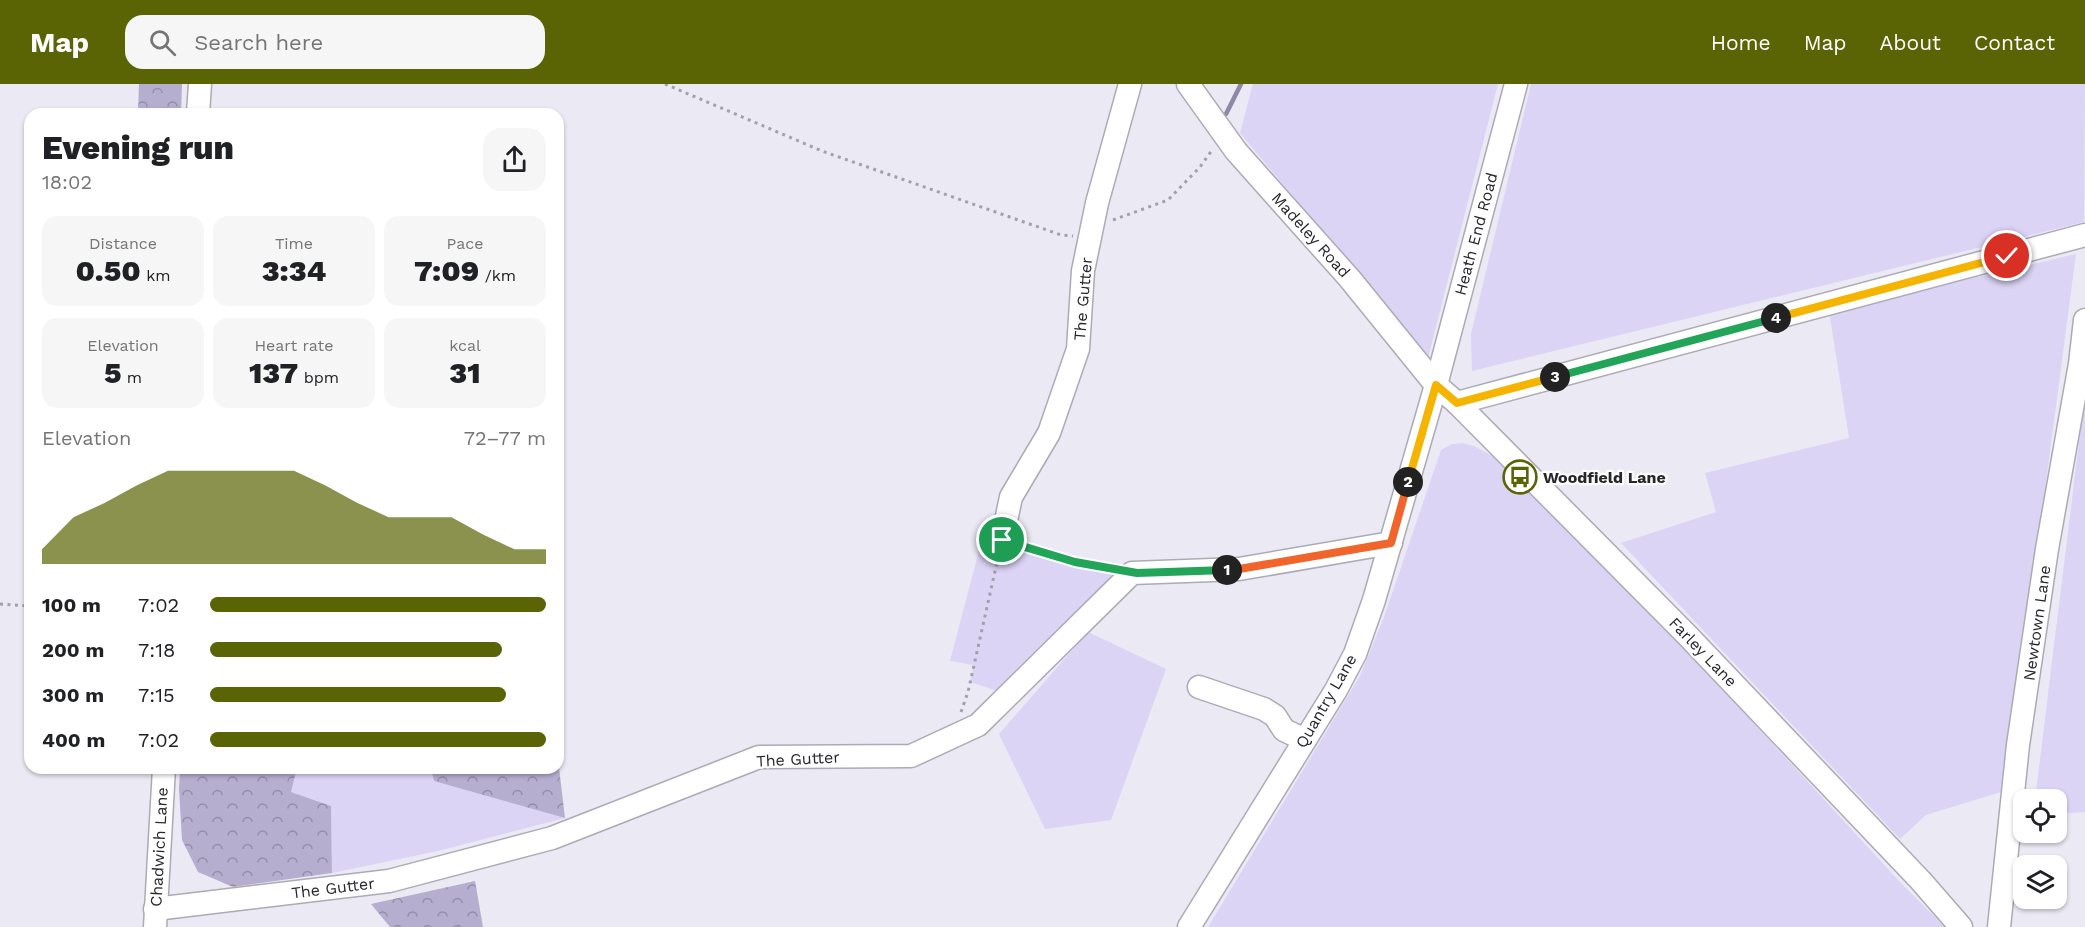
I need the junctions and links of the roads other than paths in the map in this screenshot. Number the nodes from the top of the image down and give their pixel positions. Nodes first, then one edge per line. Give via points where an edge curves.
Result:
1 (200, 84) edge
2 (1130, 84) edge
3 (1188, 84) edge
4 (1516, 84) edge
5 (198, 108) edge
6 (2085, 235) edge
7 (2085, 320) edge
8 (1436, 385) junction
9 (1457, 403) junction
10 (1002, 540) road end
11 (1391, 543) junction
12 (1199, 687) dead end
13 (1305, 740) junction
14 (164, 774) edge
15 (155, 918) edge
16 (1189, 927) edge
17 (1961, 927) edge
18 (1999, 927) edge

1 - 5 street
2 - 10 street, The Gutter via 1100,191 1083,271 1078,349 1049,433 1011,497
3 - 8 street, Madeley Road via 1236,151 1350,279
4 - 8 street, Heath End Road
6 - 9 street
7 - 18 street, Newtown Lane via 2019,745
8 - 9 street, Farley Lane
8 - 11 street, Quantry Lane
9 - 17 street, Farley Lane via 1704,652
11 - 13 street, Quantry Lane via 1355,654
11 - 15 street, The Gutter via 1239,569 1132,573 978,726 911,756 759,757 552,838 389,881
12 - 13 street via 1264,709 1275,716 1284,730
13 - 16 street, Quantry Lane
14 - 15 street, Chadwich Lane

